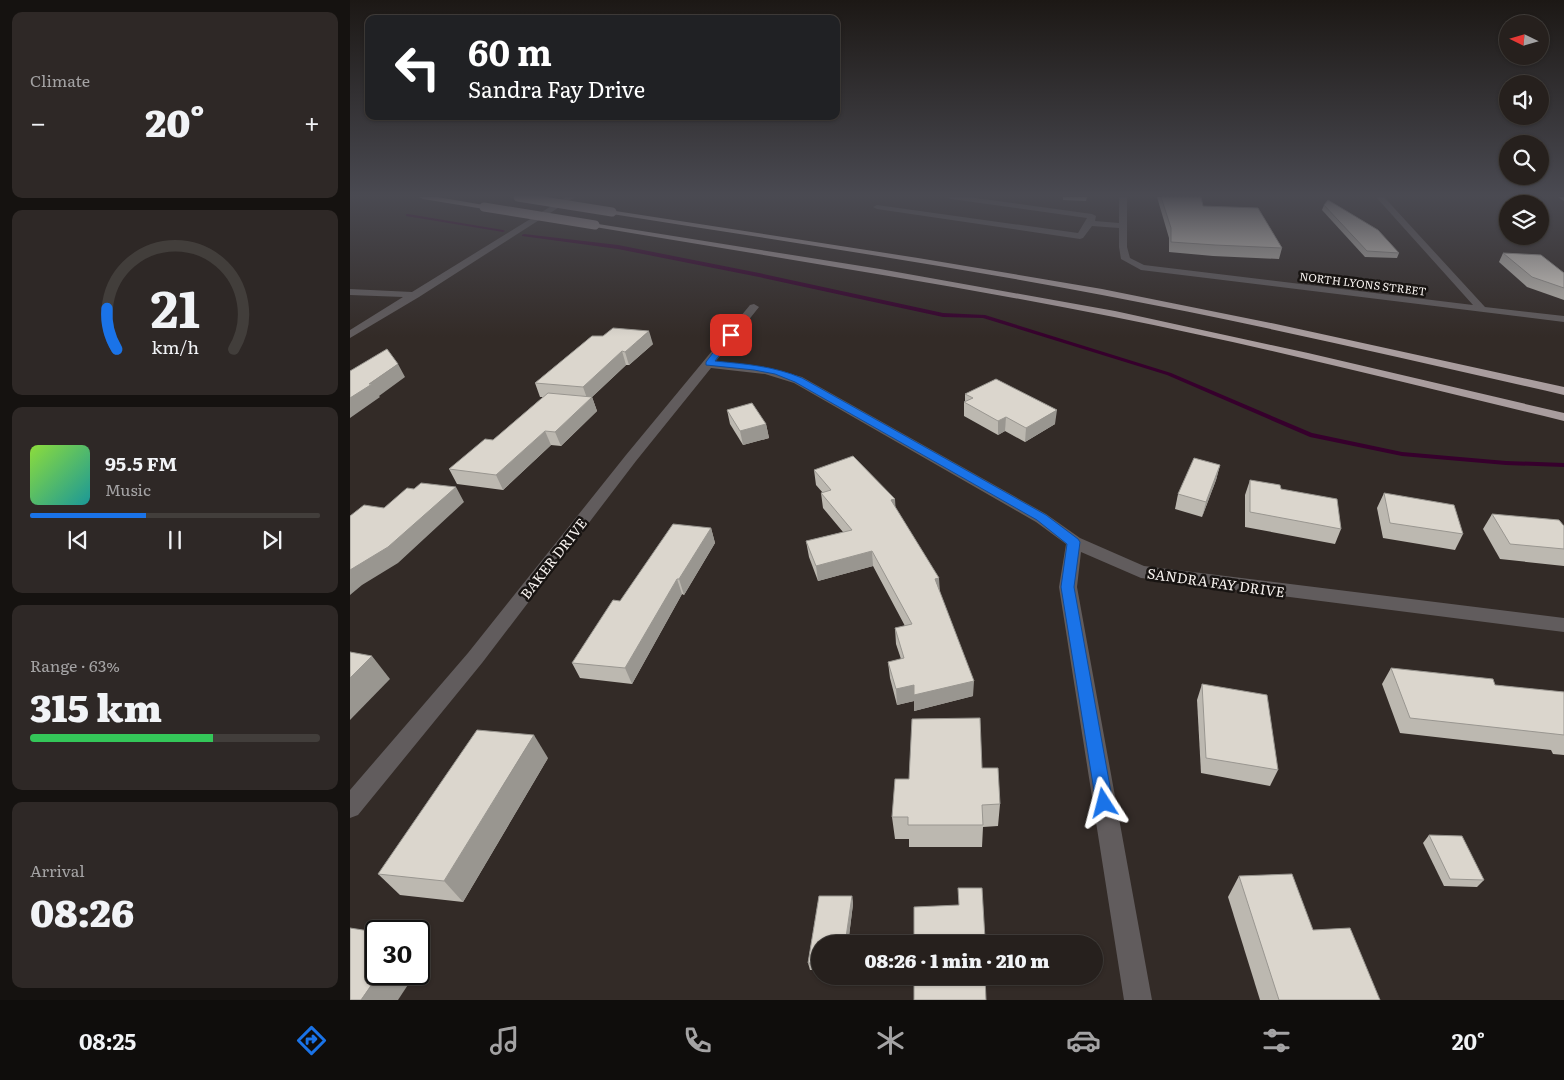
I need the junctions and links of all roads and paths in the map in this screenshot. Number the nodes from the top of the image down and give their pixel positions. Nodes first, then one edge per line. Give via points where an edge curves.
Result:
1 (497, 244) edge
2 (704, 244) edge
3 (815, 244) edge
4 (1123, 244) edge
5 (1423, 244) edge
6 (350, 292) edge
7 (415, 295) junction
8 (754, 307) dead end
9 (1483, 310) junction
10 (1564, 319) edge
11 (350, 336) edge
12 (709, 364) junction
13 (1564, 391) edge
14 (1564, 417) edge
15 (1074, 542) junction
16 (1564, 625) edge
17 (350, 807) edge
18 (1138, 1000) edge

1 - 7 street
2 - 14 highway, bridge via 1070,306
3 - 13 highway, bridge via 1101,292 1276,326
4 - 9 street, NORTH LYONS STREET via 1126,259 1148,268
5 - 9 street
6 - 7 street
7 - 11 street
8 - 12 street, BAKER DRIVE
9 - 10 street, NORTH LYONS STREET
12 - 15 street, SANDRA FAY DRIVE via 754,367 798,380 1041,518
12 - 17 street, BAKER DRIVE via 475,658
15 - 16 street, SANDRA FAY DRIVE via 1141,572
15 - 18 street via 1068,587

